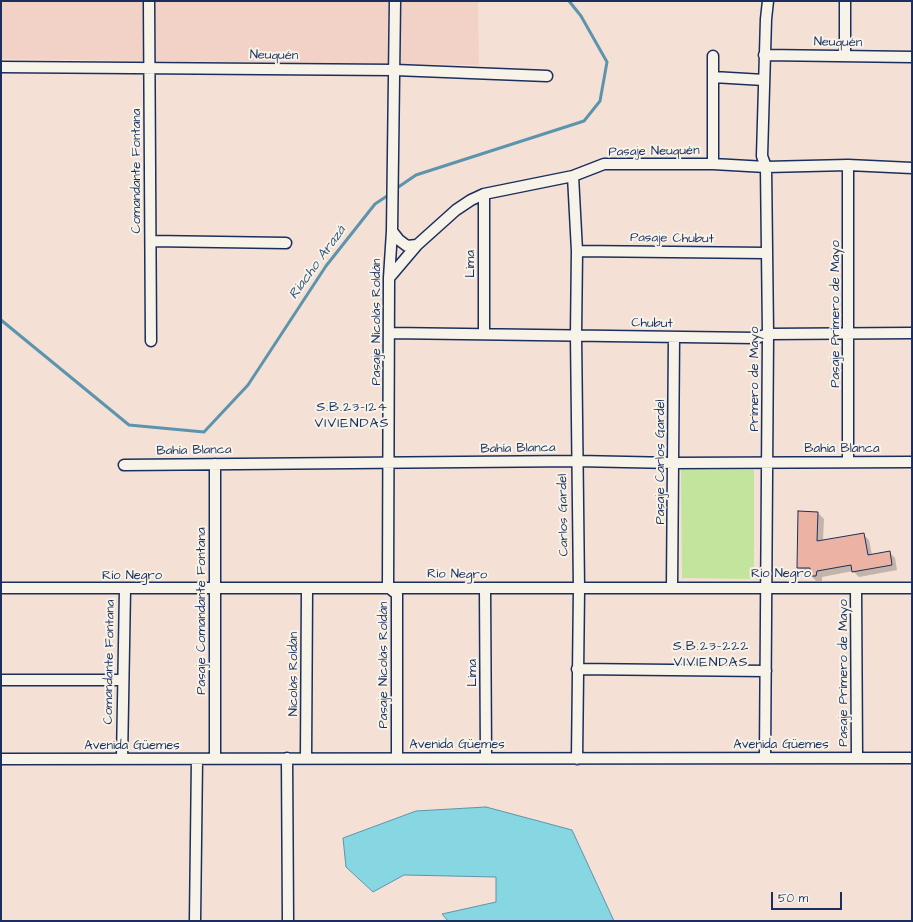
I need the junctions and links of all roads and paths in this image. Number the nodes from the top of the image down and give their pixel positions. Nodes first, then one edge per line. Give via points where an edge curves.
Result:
1 (149, 1) edge
2 (395, 1) edge
3 (768, 1) edge
4 (845, 1) edge
5 (764, 55) junction
6 (713, 56) dead end
7 (845, 56) junction
8 (912, 57) edge
9 (1, 67) edge
10 (149, 67) junction
11 (395, 70) junction
12 (547, 76) dead end
13 (713, 77) junction
14 (764, 80) junction
15 (713, 164) junction
16 (848, 166) junction
17 (766, 167) junction
18 (912, 168) edge
19 (573, 176) junction
20 (484, 194) junction
21 (392, 231) junction
22 (151, 241) junction
23 (286, 243) dead end
24 (417, 245) junction
25 (577, 251) junction
26 (766, 253) junction
27 (389, 278) junction
28 (390, 332) junction
29 (912, 333) edge
30 (484, 334) junction
31 (768, 334) junction
32 (849, 334) junction
33 (576, 335) junction
34 (674, 337) junction
35 (150, 341) dead end
36 (577, 461) junction
37 (768, 462) junction
38 (848, 462) junction
39 (912, 462) edge
40 (674, 463) junction
41 (215, 464) junction
42 (389, 464) junction
43 (124, 465) dead end
44 (388, 586) junction
45 (672, 587) junction
46 (768, 587) junction
47 (1, 588) edge
48 (215, 588) junction
49 (485, 588) junction
50 (856, 588) junction
51 (912, 588) edge
52 (125, 589) junction
53 (307, 589) junction
54 (579, 589) junction
55 (577, 669) junction
56 (766, 671) junction
57 (1, 680) edge
58 (123, 680) junction
59 (287, 758) junction
60 (306, 758) junction
61 (397, 758) junction
62 (486, 758) junction
63 (765, 758) junction
64 (857, 758) junction
65 (912, 758) edge
66 (1, 759) edge
67 (122, 759) junction
68 (197, 759) junction
69 (215, 759) junction
70 (577, 759) junction
71 (195, 921) edge
72 (288, 921) edge

1 - 10 street, Comandante Fontana
2 - 11 street, Pasaje Nicolás Roldán
3 - 5 street, Primero de Mayo
4 - 7 street
5 - 7 street, Neuquén
5 - 14 street, Primero de Mayo
6 - 13 street
7 - 8 street, Neuquén
9 - 10 street, Neuquén
10 - 11 street, Neuquén
10 - 22 street, Comandante Fontana
11 - 12 street, Neuquén
11 - 21 street, Pasaje Nicolás Roldán
13 - 14 street
13 - 15 street
14 - 17 street, Primero de Mayo via 762,156
15 - 17 street, Pasaje Neuquén
15 - 19 street, Pasaje Neuquén via 604,164
16 - 17 street, Pasaje Neuquén
16 - 18 street, Pasaje Neuquén
16 - 32 street, Pasaje Primero de Mayo
17 - 26 street, Primero de Mayo
19 - 20 street, Pasaje Neuquén
19 - 25 street, Carlos Gardel
20 - 24 street, Pasaje Neuquén via 456,210
20 - 30 street, Lima
21 - 24 street via 407,246
21 - 27 street, Pasaje Nicolás Roldán
22 - 23 street
22 - 35 street, Comandante Fontana
24 - 27 street, Pasaje Neuquén
25 - 26 street, Pasaje Chubut
25 - 33 street, Carlos Gardel
26 - 31 street, Primero de Mayo
27 - 28 street, Pasaje Nicolás Roldán
28 - 30 street, Chubut
28 - 42 street, Pasaje Nicolás Roldán
29 - 32 street, Chubut
30 - 33 street, Chubut
31 - 32 street, Chubut
31 - 34 street, Chubut via 756,338
31 - 37 street, Primero de Mayo
32 - 38 street, Pasaje Primero de Mayo
33 - 34 street, Chubut
33 - 36 street, Carlos Gardel
34 - 40 street, Pasaje Carlos Gardel
36 - 40 street, Bahía Blanca
36 - 42 street, Bahía Blanca
36 - 54 street, Carlos Gardel
37 - 38 street, Bahía Blanca
37 - 40 street, Bahía Blanca
37 - 46 street, Primero de Mayo
38 - 39 street, Bahía Blanca
40 - 45 street, Pasaje Carlos Gardel
41 - 42 street, Bahía Blanca
41 - 43 street, Bahía Blanca
41 - 48 street, Pasaje Comandante Fontana
42 - 44 street, Pasaje Nicolás Roldán
44 - 49 street, Río Negro
44 - 53 street, Río Negro
44 - 61 street, Pasaje Nicolás Roldán via 397,594
45 - 46 street, Río Negro
45 - 54 street, Río Negro
46 - 50 street, Río Negro
46 - 56 street, Primero de Mayo
47 - 52 street, Río Negro
48 - 52 street, Río Negro
48 - 53 street, Río Negro
48 - 69 street, Pasaje Comandante Fontana
49 - 54 street, Río Negro
49 - 62 street, Lima
50 - 51 street, Río Negro
50 - 64 street, Pasaje Primero de Mayo
52 - 58 street, Comandante Fontana
53 - 60 street, Nicolás Roldán
54 - 55 street, Carlos Gardel
55 - 56 street
55 - 70 street, Carlos Gardel
56 - 63 street, Primero de Mayo
57 - 58 street
58 - 67 street, Comandante Fontana
59 - 60 street, Avenida Güemes
59 - 69 street, Avenida Güemes
59 - 72 street
60 - 61 street, Avenida Güemes
61 - 62 street, Avenida Güemes
62 - 70 street, Avenida Güemes
63 - 64 street, Avenida Güemes
63 - 70 street, Avenida Güemes
64 - 65 street, Avenida Güemes
66 - 67 street, Avenida Güemes
67 - 68 street, Avenida Güemes
68 - 69 street, Avenida Güemes
68 - 71 street

